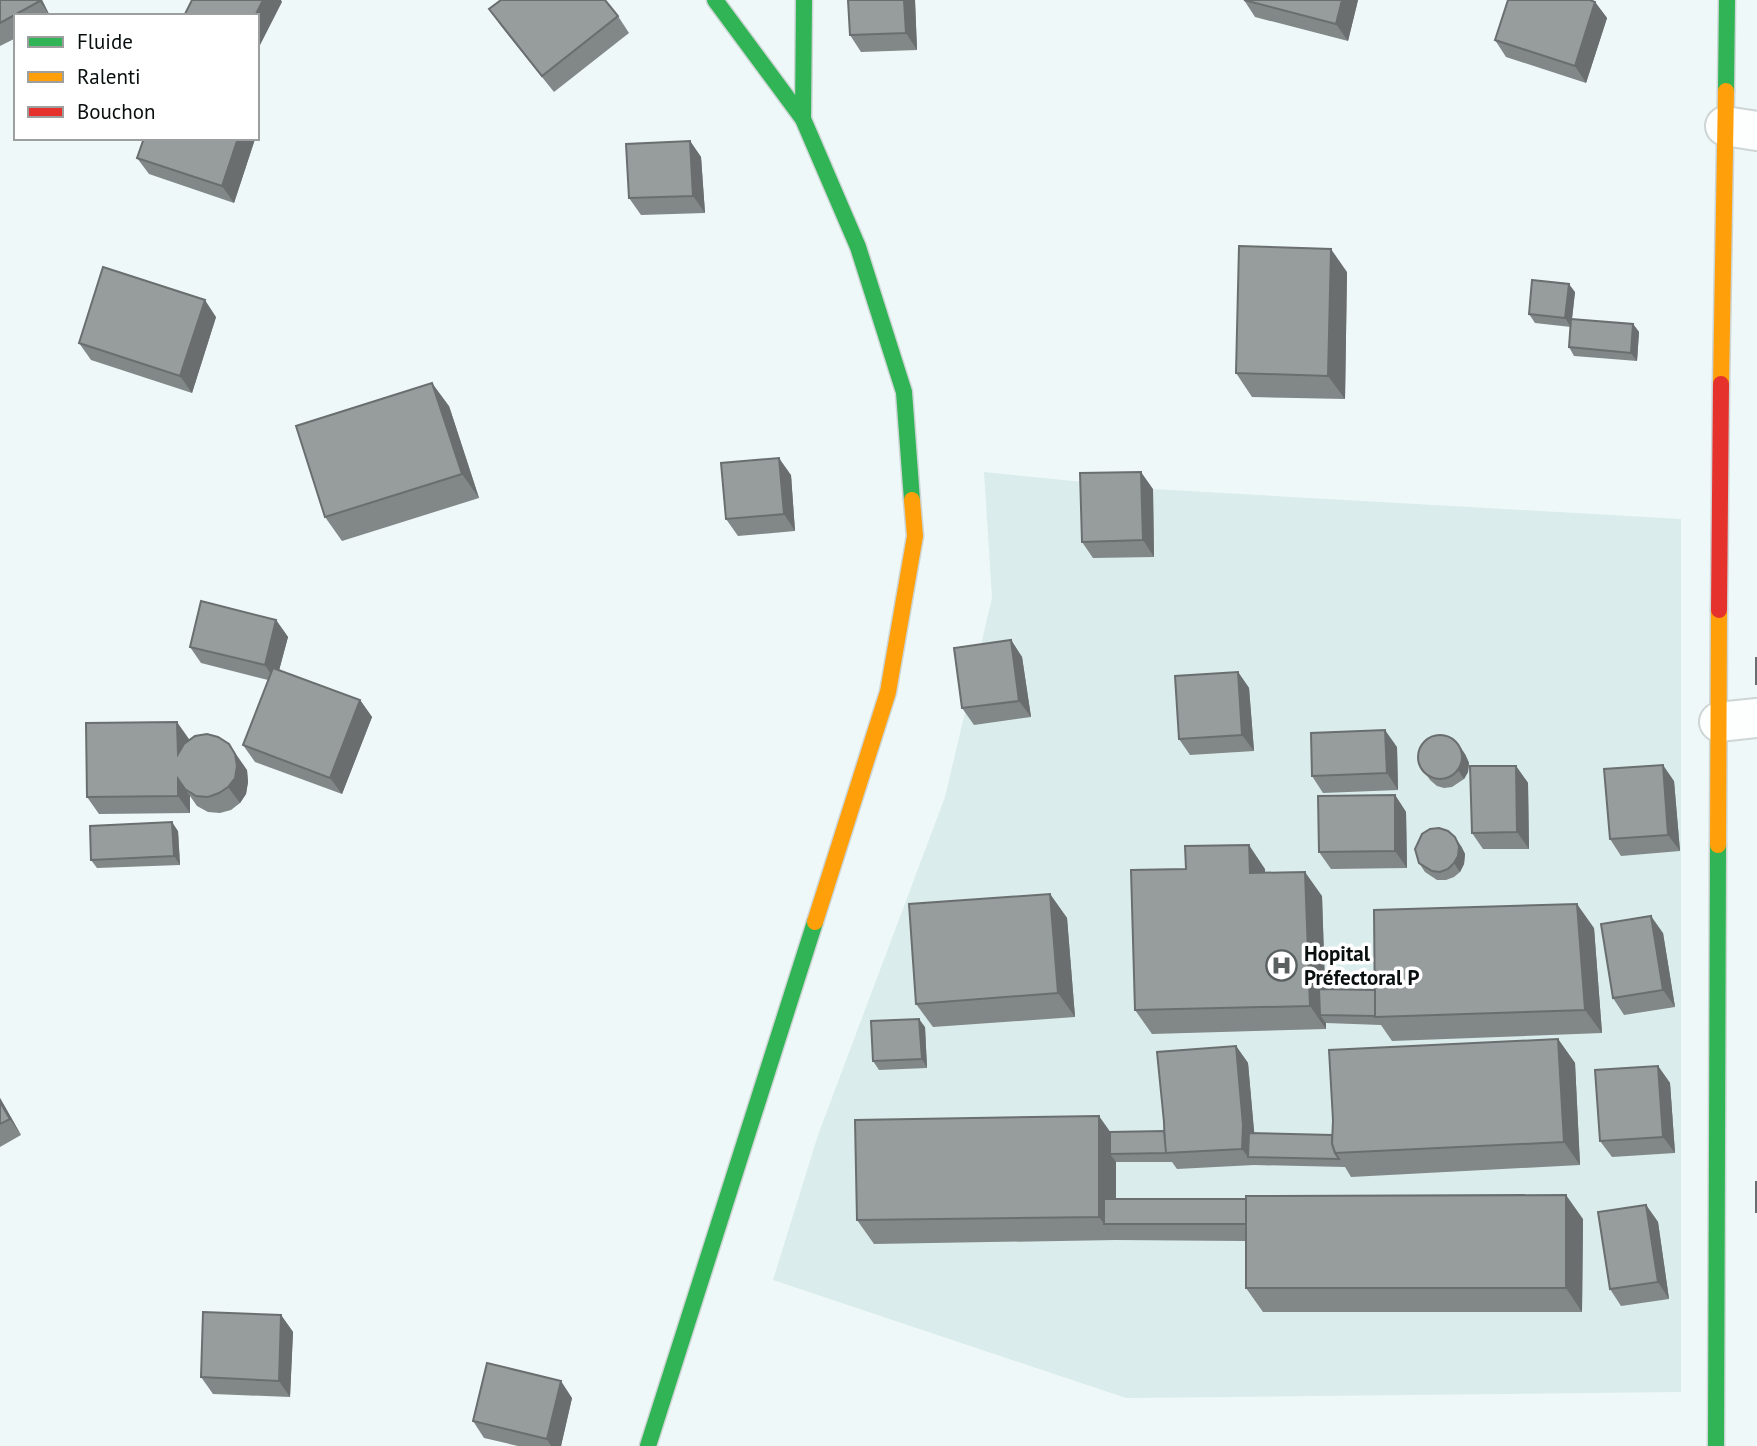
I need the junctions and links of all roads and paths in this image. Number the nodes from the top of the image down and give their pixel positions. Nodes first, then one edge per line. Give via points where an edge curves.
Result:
1 (715, 0) edge
2 (804, 0) edge
3 (1727, 0) edge
4 (803, 119) junction
5 (1741, 128) edge
6 (1757, 718) edge
7 (1719, 722) junction
8 (648, 1446) edge
9 (1716, 1446) edge

1 - 4 street
2 - 4 street
3 - 5 street
4 - 8 street via 858,247 904,392 915,536 888,692
5 - 7 street via 1720,479
6 - 7 street
7 - 9 street

